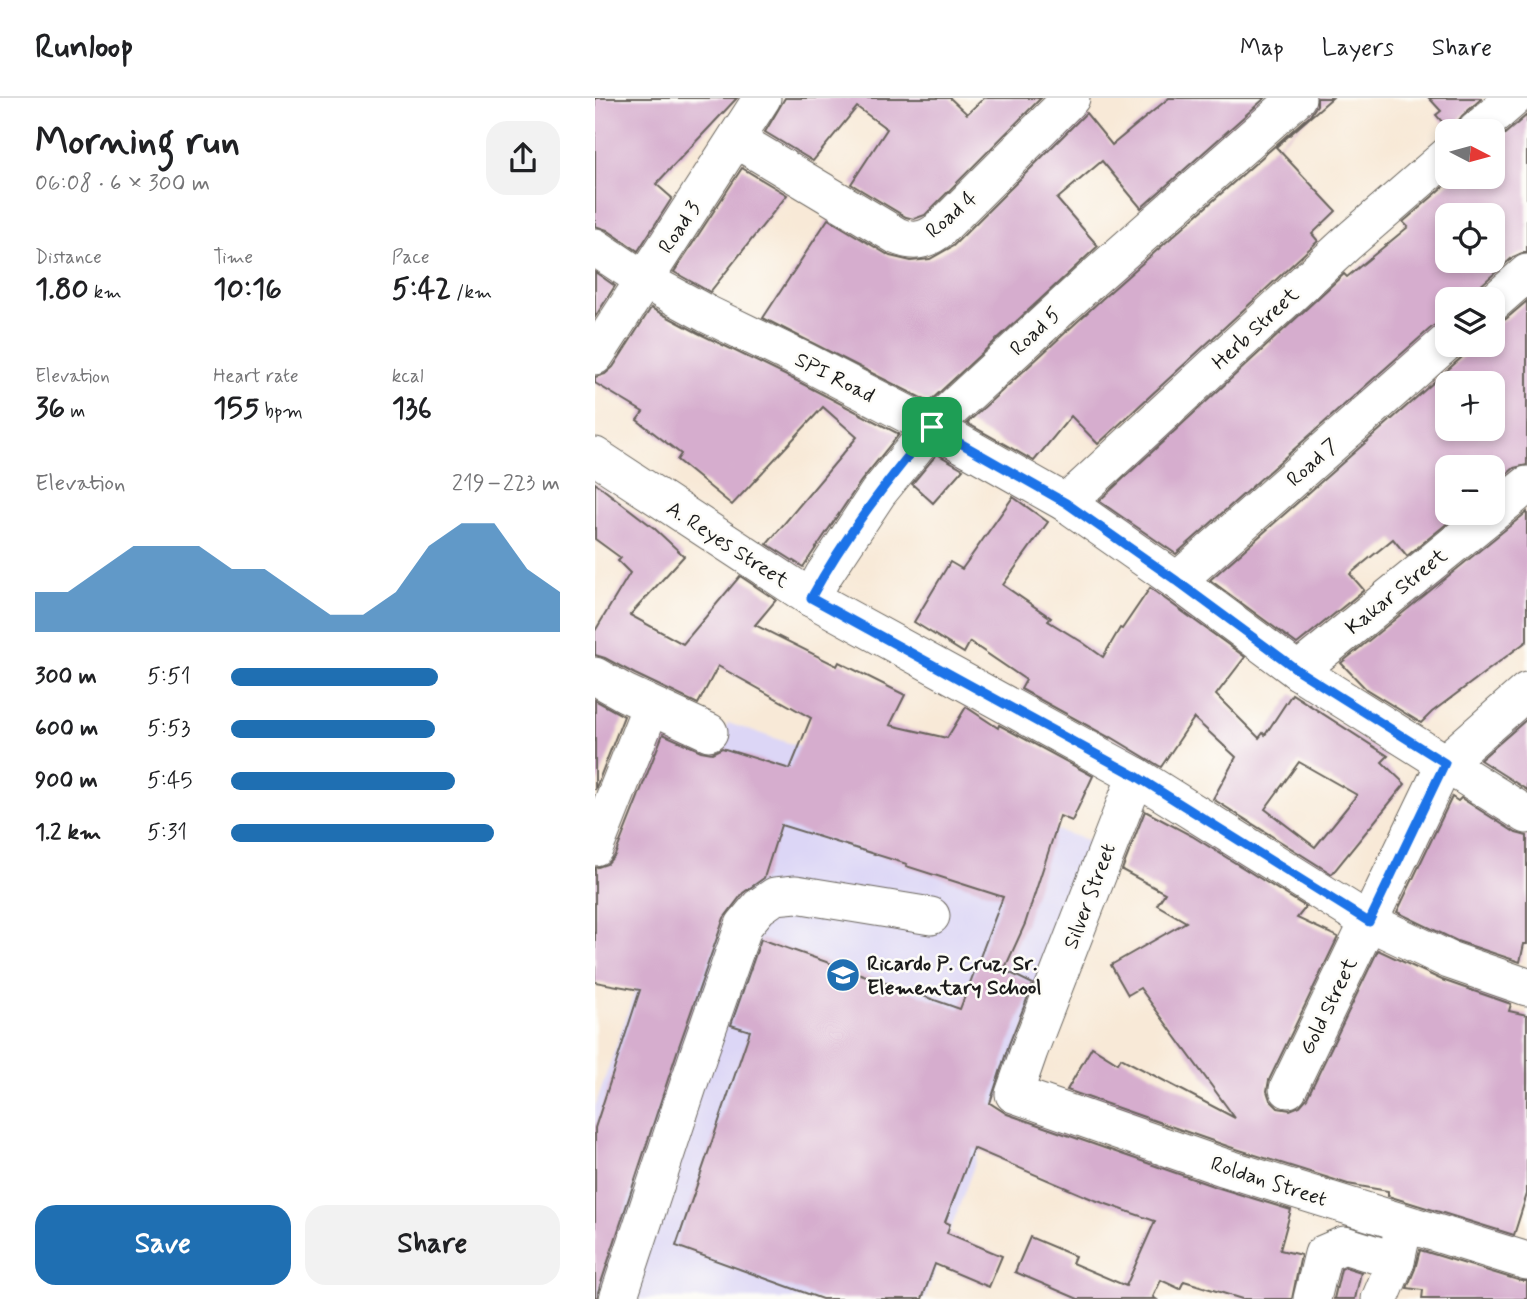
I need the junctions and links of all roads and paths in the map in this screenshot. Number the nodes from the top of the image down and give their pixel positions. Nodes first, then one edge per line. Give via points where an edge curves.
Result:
1 (762, 98) edge
2 (1071, 98) edge
3 (1297, 98) edge
4 (1514, 98) edge
5 (1490, 119) edge
6 (737, 140) junction
7 (1435, 166) edge
8 (595, 247) edge
9 (1527, 274) edge
10 (643, 279) junction
11 (1505, 293) edge
12 (1435, 353) edge
13 (595, 356) edge
14 (932, 427) junction
15 (595, 456) edge
16 (1527, 485) edge
17 (1066, 503) junction
18 (1177, 581) junction
19 (811, 598) junction
20 (1299, 671) junction
21 (595, 676) edge
22 (1527, 691) edge
23 (651, 706) junction
24 (709, 732) dead end
25 (1445, 763) junction
26 (1136, 776) junction
27 (1527, 815) edge
28 (595, 845) edge
29 (931, 916) dead end
30 (1369, 922) junction
31 (1527, 987) edge
32 (1287, 1089) dead end
33 (1014, 1094) joint
34 (1405, 1224) junction
35 (1525, 1253) edge
36 (1395, 1262) junction
37 (618, 1299) edge
38 (1312, 1299) edge
39 (1380, 1299) edge

1 - 6 street, Road 3
2 - 6 street, Road 4 via 938,231 918,241 897,236
3 - 14 street, Road 5
4 - 5 street
6 - 10 street, Road 3
7 - 17 street, Herb Street
8 - 10 street, SPI Road
9 - 11 street
10 - 13 street, Road 3
10 - 14 street, SPI Road
12 - 18 street, Road 7
14 - 17 street, SPI Road
14 - 19 street, Road 5 via 878,493
15 - 19 street, A. Reyes Street
16 - 20 street, Kakar Street
17 - 18 street, SPI Road
18 - 20 street, SPI Road
19 - 26 street, A. Reyes Street
20 - 25 street, SPI Road
21 - 23 street
22 - 25 street
23 - 24 street
23 - 28 street
25 - 27 street, SPI Road
25 - 30 street, Gold Street
26 - 30 street, A. Reyes Street
26 - 33 street, Silver Street
29 - 37 street via 796,894 775,896 759,906 739,938
30 - 31 street, A. Reyes Street via 1449,960
30 - 32 street, Gold Street
33 - 34 street, Roldan Street
34 - 35 street, Roldan Street
34 - 36 street
36 - 38 street via 1344,1245 1324,1254
36 - 39 street

